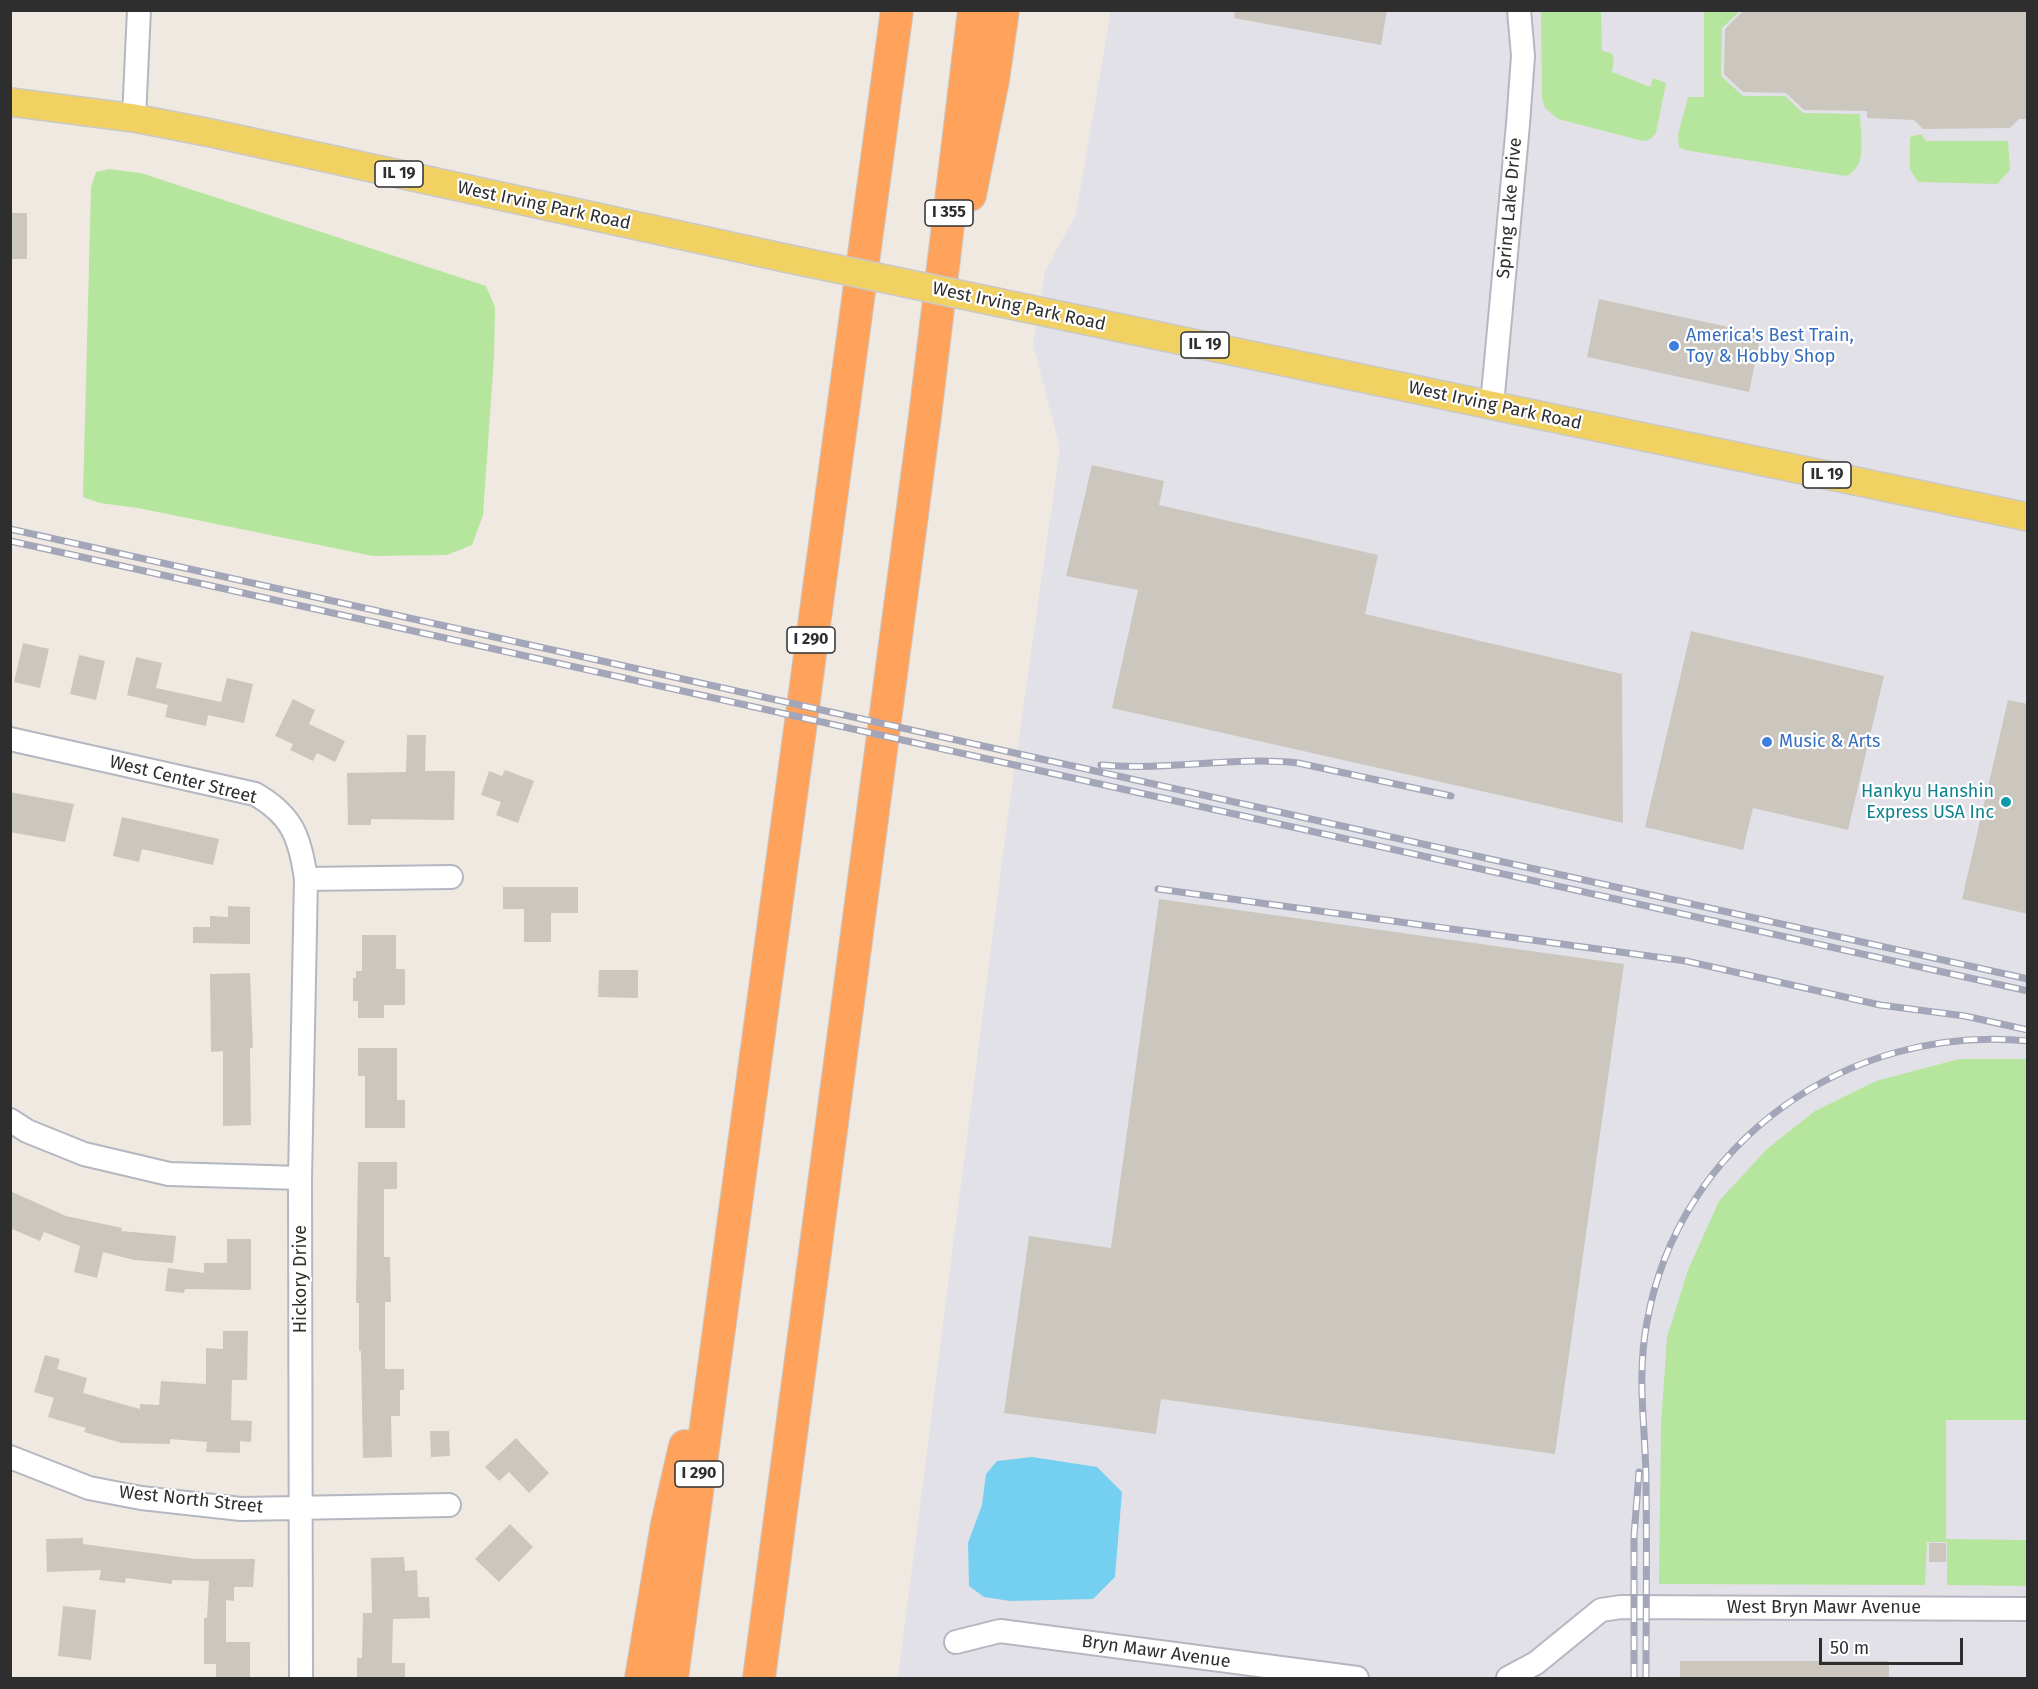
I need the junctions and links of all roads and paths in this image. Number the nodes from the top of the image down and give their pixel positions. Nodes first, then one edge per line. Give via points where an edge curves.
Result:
1 (139, 10) edge
2 (897, 10) edge
3 (974, 10) edge
4 (1003, 10) edge
5 (1519, 10) edge
6 (10, 102) edge
7 (134, 118) junction
8 (1492, 405) junction
9 (925, 416) junction
10 (2028, 517) edge
11 (10, 739) edge
12 (451, 877) dead end
13 (306, 879) junction
14 (10, 1120) edge
15 (300, 1178) junction
16 (726, 1270) junction
17 (10, 1457) edge
18 (448, 1505) dead end
19 (302, 1507) junction
20 (2028, 1609) edge
21 (956, 1642) dead end
22 (301, 1678) edge
23 (641, 1678) edge
24 (672, 1678) edge
25 (759, 1678) edge
26 (1358, 1678) edge
27 (1508, 1678) edge

1 - 7 street
2 - 16 highway, I 290
3 - 9 highway, I 355
4 - 9 highway via 993,80
5 - 8 street, Spring Lake Drive via 1523,56
6 - 7 main road, West Irving Park Road / IL 19
7 - 8 main road, West Irving Park Road / IL 19, bridge
8 - 10 main road, West Irving Park Road / IL 19
9 - 25 highway
11 - 13 street, West Center Street via 255,794 272,804 290,823
12 - 13 street
13 - 15 street, Hickory Drive
14 - 15 street via 84,1154 169,1174
15 - 19 street, Hickory Drive
16 - 23 highway via 666,1524
16 - 24 highway, I 290
17 - 19 street, West North Street via 89,1488 141,1498 241,1509
18 - 19 street, West North Street
19 - 22 street, Hickory Drive
20 - 27 street, West Bryn Mawr Avenue via 1621,1607 1601,1610 1536,1664
21 - 26 street, Bryn Mawr Avenue via 1000,1631

